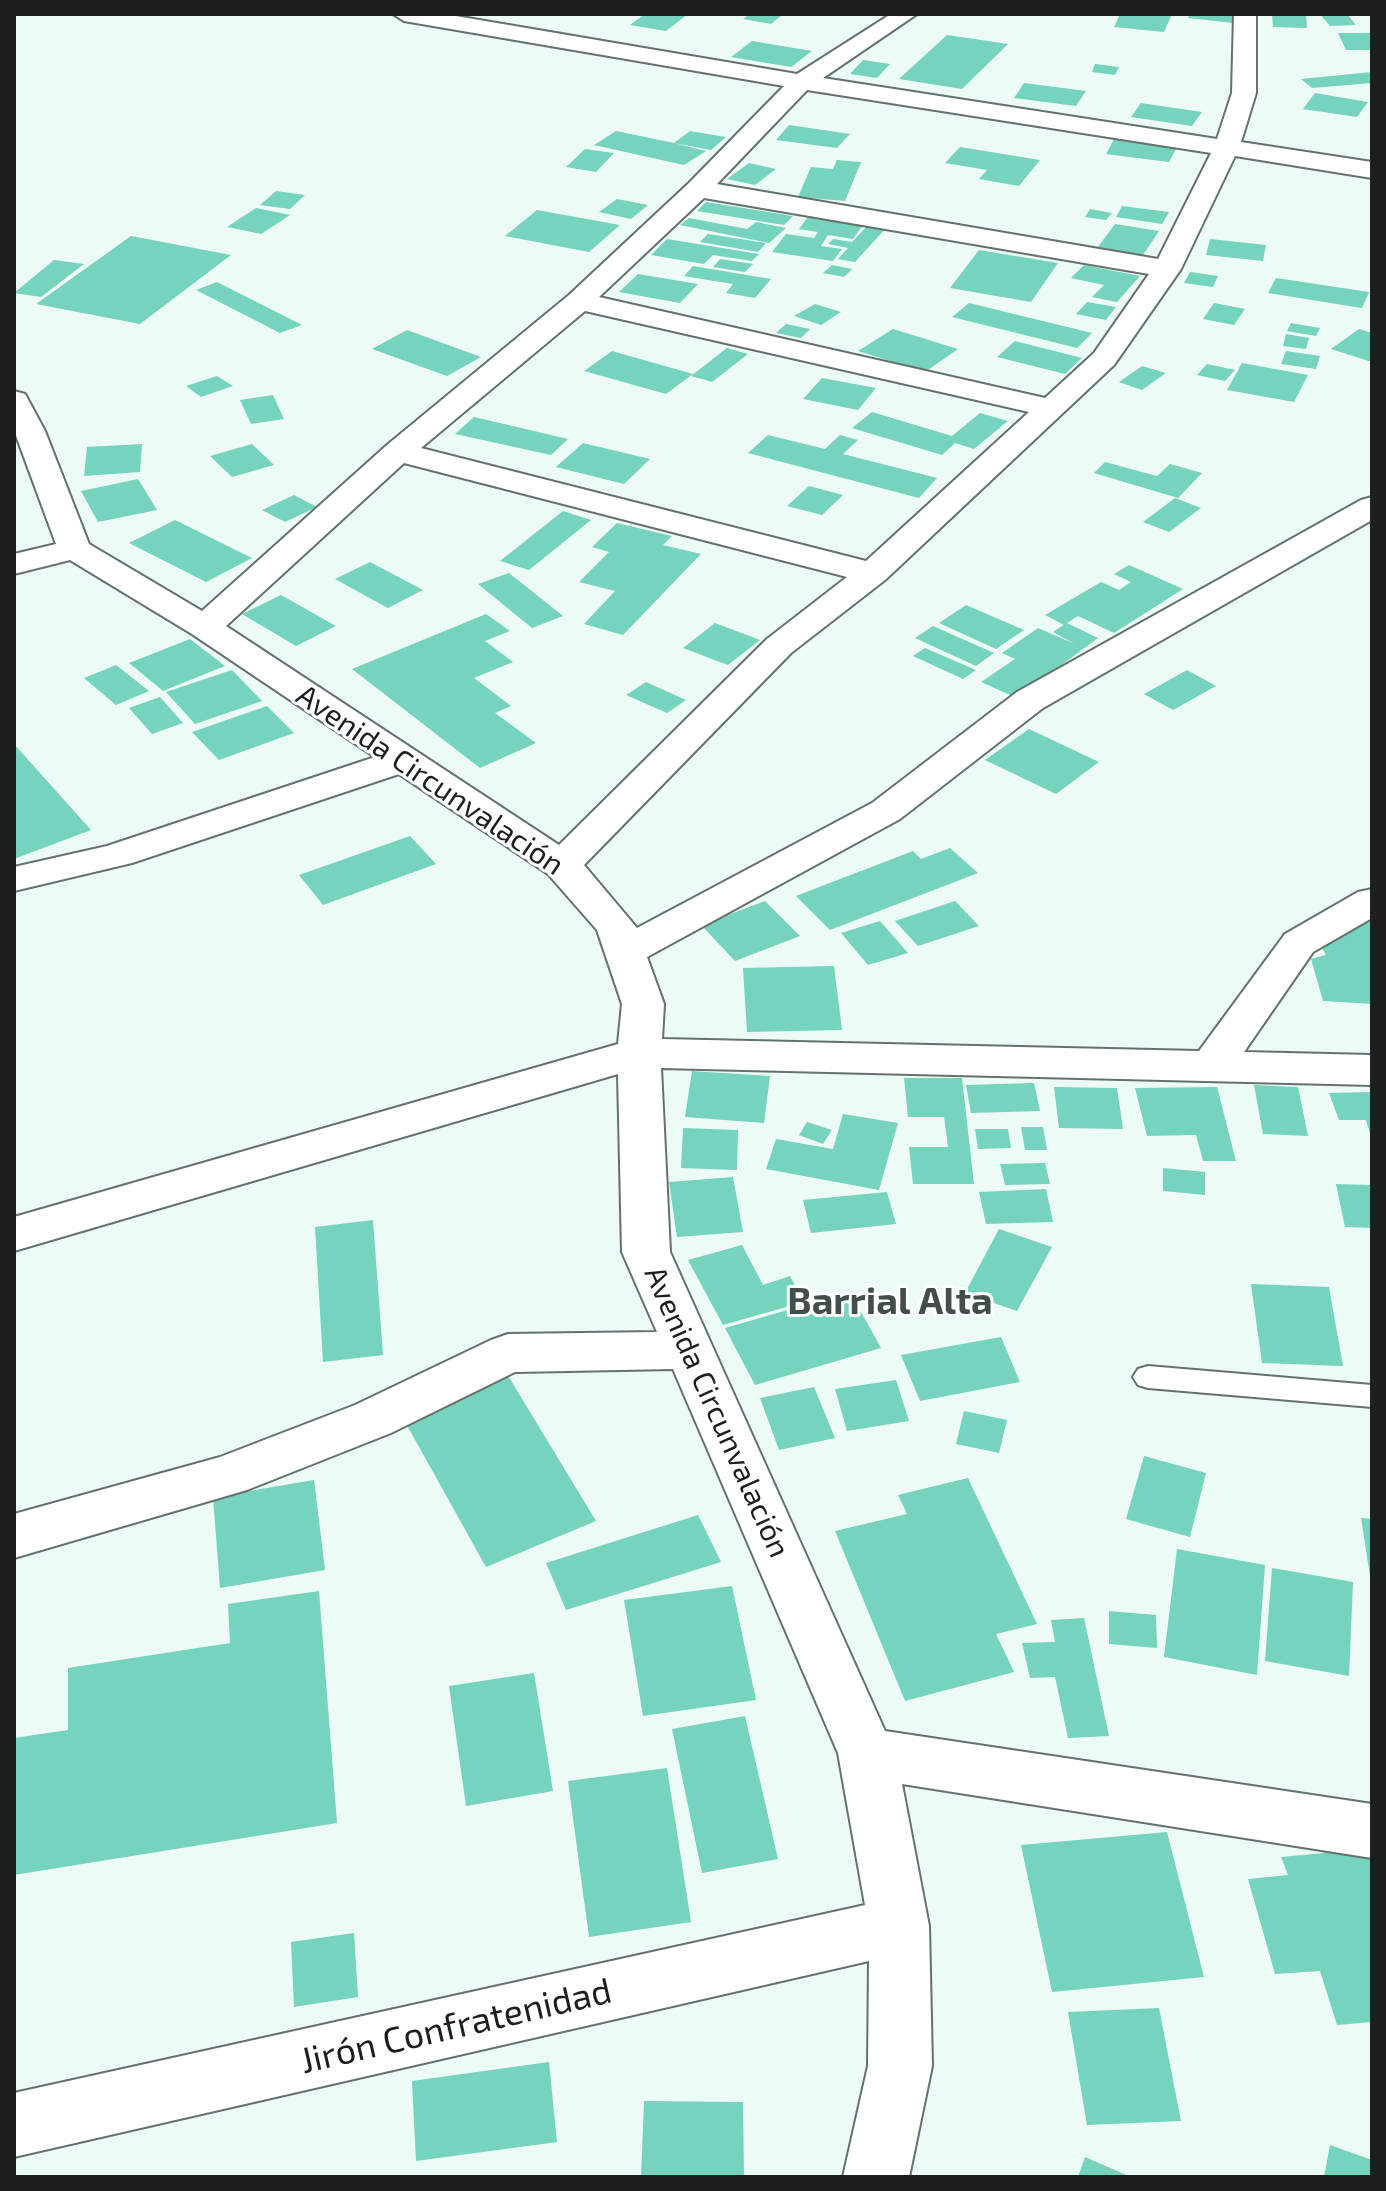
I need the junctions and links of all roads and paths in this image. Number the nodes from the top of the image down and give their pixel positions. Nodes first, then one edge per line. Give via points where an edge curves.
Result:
1 (404, 14) edge
2 (906, 14) edge
3 (1245, 14) edge
4 (801, 82) junction
5 (1227, 146) junction
6 (1372, 170) edge
7 (698, 189) junction
8 (1167, 269) junction
9 (579, 301) junction
10 (14, 400) edge
11 (1051, 408) junction
12 (398, 452) junction
13 (1372, 507) edge
14 (75, 549) junction
15 (14, 564) edge
16 (873, 573) junction
17 (204, 627) junction
18 (403, 760) junction
19 (562, 865) junction
20 (14, 879) edge
21 (1372, 901) edge
22 (624, 952) junction
23 (639, 1053) junction
24 (1211, 1067) junction
25 (1372, 1070) edge
26 (14, 1234) edge
27 (689, 1350) junction
28 (1148, 1377) dead end
29 (1372, 1396) edge
30 (14, 1536) edge
31 (867, 1753) junction
32 (1372, 1831) edge
33 (899, 1926) junction
34 (14, 2125) edge
35 (876, 2177) edge

1 - 4 street
2 - 4 street
3 - 5 street via 1244,93
4 - 5 street
4 - 7 street
5 - 6 street
5 - 8 street
7 - 8 street
7 - 9 street
8 - 11 street via 1104,359
9 - 11 street
9 - 12 street
10 - 14 street
11 - 16 street
12 - 16 street
12 - 17 street
13 - 22 street via 1030,700 886,811
14 - 15 street
14 - 17 street, Avenida Circunvalación
16 - 19 street via 779,646
17 - 18 street, Avenida Circunvalación
18 - 19 street, Avenida Circunvalación
18 - 20 street via 118,855
19 - 22 street, Avenida Circunvalación via 616,927
21 - 24 street via 1299,943
22 - 23 street, Avenida Circunvalación via 643,1004
23 - 24 street
23 - 26 street
23 - 27 street, Avenida Circunvalación via 646,1252
24 - 25 street
27 - 30 street via 508,1353 373,1419 229,1475
27 - 31 street, Avenida Circunvalación
28 - 29 lane
31 - 32 street
31 - 33 street, Avenida Circunvalación
33 - 34 street, Jirón Confratenidad
33 - 35 street, Avenida Circunvalación via 900,2066

